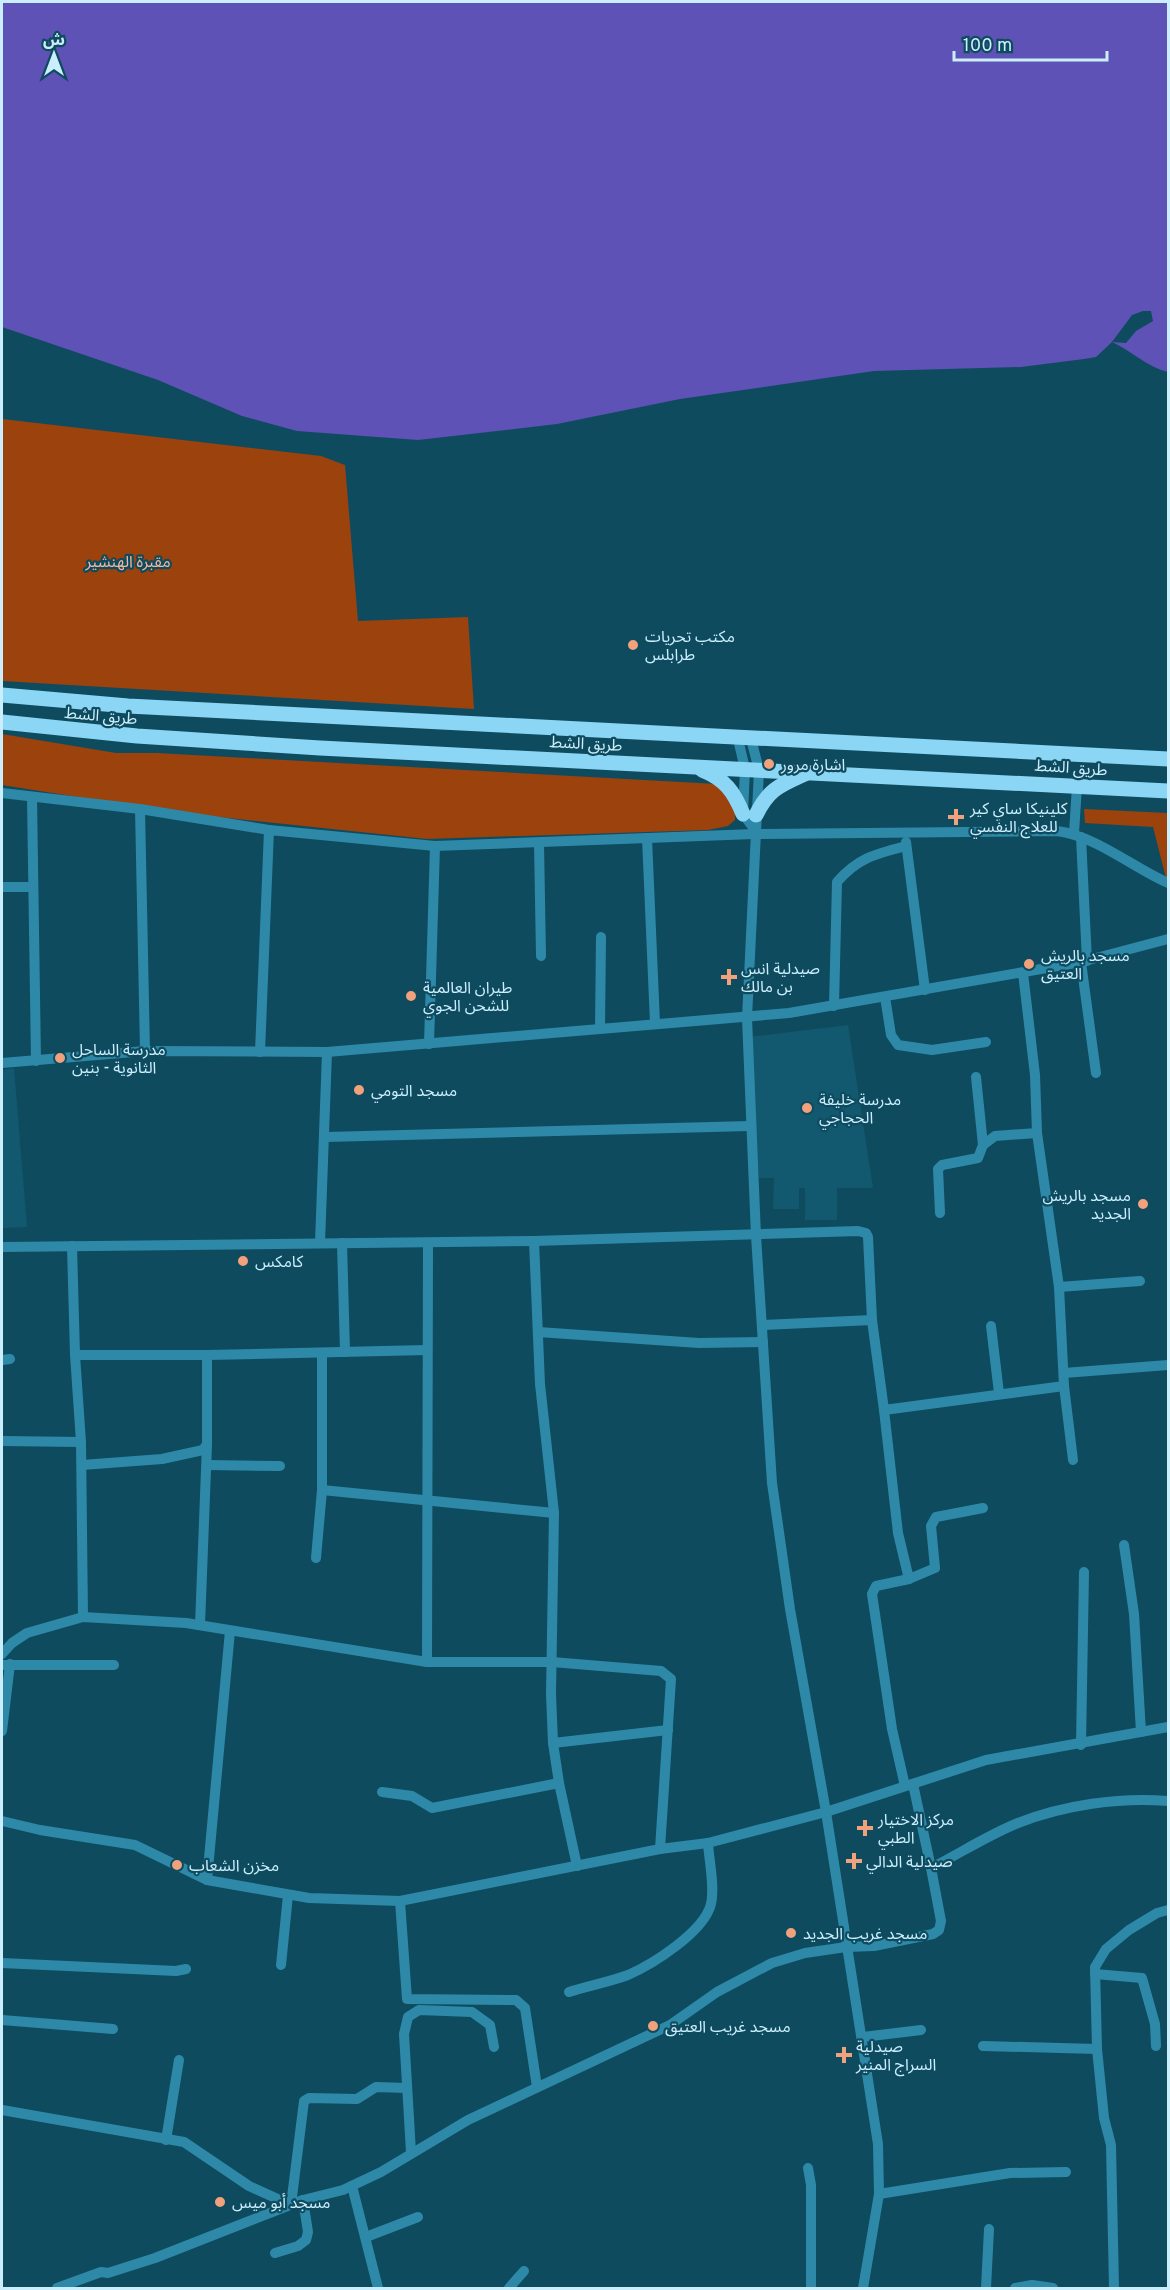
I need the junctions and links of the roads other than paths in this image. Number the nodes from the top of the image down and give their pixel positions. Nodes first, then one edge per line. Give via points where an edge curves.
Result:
1 (2, 695) edge
2 (2, 722) edge
3 (744, 739) junction
4 (1168, 759) edge
5 (691, 766) junction
6 (752, 769) junction
7 (811, 772) junction
8 (1077, 786) junction
9 (1168, 791) edge
10 (2, 793) edge
11 (32, 797) junction
12 (140, 809) junction
13 (752, 823) junction
14 (269, 830) junction
15 (904, 833) junction
16 (1077, 835) junction
17 (646, 838) junction
18 (539, 843) junction
19 (435, 846) junction
20 (906, 846) junction
21 (1168, 883) edge
22 (2, 887) edge
23 (33, 887) junction
24 (601, 937) dead end
25 (1168, 939) edge
26 (541, 956) dead end
27 (1084, 962) junction
28 (1023, 973) junction
29 (925, 990) junction
30 (885, 997) junction
31 (834, 1006) junction
32 (747, 1018) junction
33 (655, 1023) junction
34 (600, 1028) junction
35 (986, 1042) dead end
36 (429, 1044) junction
37 (145, 1051) junction
38 (260, 1052) junction
39 (327, 1052) junction
40 (36, 1061) junction
41 (2, 1063) edge
42 (1096, 1073) dead end
43 (976, 1077) dead end
44 (750, 1126) junction
45 (1038, 1133) junction
46 (325, 1137) junction
47 (983, 1145) junction
48 (940, 1213) dead end
49 (756, 1236) junction
50 (534, 1241) junction
51 (320, 1243) junction
52 (342, 1243) junction
53 (428, 1243) junction
54 (72, 1246) junction
55 (2, 1247) edge
56 (1140, 1281) dead end
57 (1059, 1287) junction
58 (872, 1320) junction
59 (763, 1325) junction
60 (991, 1326) dead end
61 (538, 1332) junction
62 (763, 1342) junction
63 (427, 1350) junction
64 (345, 1352) junction
65 (322, 1353) junction
66 (75, 1355) junction
67 (207, 1355) junction
68 (1168, 1365) edge
69 (1065, 1373) junction
70 (1064, 1386) junction
71 (999, 1393) junction
72 (884, 1410) junction
73 (2, 1441) edge
74 (81, 1442) junction
75 (207, 1444) junction
76 (1072, 1460) dead end
77 (82, 1465) junction
78 (207, 1465) junction
79 (280, 1466) dead end
80 (322, 1490) junction
81 (426, 1499) junction
82 (983, 1508) dead end
83 (554, 1513) junction
84 (1124, 1545) dead end
85 (316, 1558) dead end
86 (1084, 1572) dead end
87 (909, 1579) junction
88 (83, 1617) junction
89 (200, 1625) junction
90 (230, 1631) junction
91 (2, 1654) edge
92 (427, 1662) junction
93 (552, 1662) junction
94 (6, 1664) edge
95 (114, 1665) dead end
96 (1168, 1727) edge
97 (668, 1730) junction
98 (2, 1731) edge
99 (1141, 1732) junction
100 (553, 1743) junction
101 (1081, 1745) junction
102 (559, 1784) junction
103 (909, 1785) junction
104 (382, 1791) dead end
105 (1168, 1801) edge
106 (826, 1812) junction
107 (2, 1821) edge
108 (708, 1843) junction
109 (660, 1849) junction
110 (577, 1866) junction
111 (931, 1868) junction
112 (207, 1880) junction
113 (288, 1895) junction
114 (400, 1901) junction
115 (1168, 1910) edge
116 (846, 1947) junction
117 (2, 1963) edge
118 (281, 1965) dead end
119 (186, 1969) dead end
120 (1095, 1974) junction
121 (569, 1992) dead end
122 (2, 2020) edge
123 (113, 2029) dead end
124 (921, 2030) dead end
125 (862, 2037) junction
126 (983, 2046) dead end
127 (1156, 2046) dead end
128 (494, 2047) dead end
129 (1097, 2049) junction
130 (179, 2060) dead end
131 (537, 2087) junction
132 (406, 2088) junction
133 (2, 2110) edge
134 (166, 2140) junction
135 (411, 2152) junction
136 (807, 2168) dead end
137 (1065, 2172) dead end
138 (352, 2186) junction
139 (879, 2194) junction
140 (303, 2200) junction
141 (291, 2205) junction
142 (418, 2217) dead end
143 (989, 2229) dead end
144 (366, 2237) junction
145 (275, 2253) dead end
146 (524, 2271) dead end
147 (57, 2289) edge
148 (378, 2289) edge
149 (509, 2289) edge
150 (811, 2289) edge
151 (863, 2289) edge
152 (986, 2289) edge
153 (1015, 2289) edge
154 (1053, 2289) edge
155 (1114, 2289) edge

1 - 3 highway, طريق الشط via 128,706
2 - 5 highway, طريق الشط via 160,738
3 - 4 highway, طريق الشط
3 - 6 street
5 - 6 highway, طريق الشط
5 - 13 highway via 728,785
6 - 7 highway, طريق الشط
6 - 13 street
7 - 8 highway, طريق الشط
7 - 13 highway via 776,787
8 - 9 highway, طريق الشط
8 - 16 street
10 - 11 street
11 - 12 street
11 - 23 street
12 - 14 street
12 - 37 street
13 - 15 street
13 - 17 street
13 - 32 street
14 - 19 street
14 - 38 street
15 - 16 street via 1058,831
15 - 20 street
16 - 21 street
16 - 27 street
17 - 18 street
17 - 33 street
18 - 19 street
18 - 26 street
19 - 36 street
20 - 29 street
20 - 31 street via 851,865 837,882
22 - 23 street
23 - 40 street
24 - 34 street
25 - 27 street
27 - 28 street
27 - 42 street
28 - 29 street
28 - 45 street
29 - 30 street
30 - 31 street
30 - 35 street via 891,1035 898,1045 932,1050
31 - 32 street
32 - 33 street
32 - 44 street
33 - 34 street
34 - 36 street
36 - 39 street
37 - 38 street
37 - 40 street
38 - 39 street
39 - 46 street
40 - 41 street
43 - 47 street
44 - 46 street
44 - 49 street
45 - 47 street via 994,1136
45 - 57 street
46 - 51 street
47 - 48 street via 978,1158 938,1169
49 - 50 street
49 - 58 street via 866,1233
49 - 59 street
50 - 53 street
50 - 61 street
51 - 52 street
51 - 54 street
52 - 53 street
52 - 64 street
53 - 63 street
54 - 55 street
54 - 66 street
56 - 57 street
57 - 69 street
58 - 59 street
58 - 72 street
59 - 62 street
60 - 71 street
61 - 62 street via 699,1343
61 - 83 street
62 - 106 street via 778,1527
63 - 64 street
63 - 81 street
64 - 65 street
65 - 67 street
65 - 80 street
66 - 67 street
66 - 74 street
67 - 75 street
68 - 69 street
69 - 70 street
70 - 71 street
70 - 76 street
71 - 72 street
72 - 87 street via 898,1533
73 - 74 street
74 - 77 street
75 - 77 street via 203,1450 162,1459
75 - 78 street
77 - 88 street
78 - 79 street
78 - 89 street
80 - 81 street
80 - 85 street
81 - 83 street
81 - 92 street
82 - 87 street via 936,1517 931,1526 935,1568
83 - 93 street
84 - 99 street via 1134,1614
86 - 101 street
87 - 103 street via 876,1586 872,1594 892,1729
88 - 89 street
88 - 91 street via 27,1633
89 - 90 street
90 - 92 street
90 - 112 street
92 - 93 street
93 - 97 street via 661,1671 671,1678
93 - 100 street
94 - 95 street
94 - 98 street
96 - 99 street
97 - 100 street
97 - 109 street
99 - 101 street
100 - 102 street
101 - 103 street via 986,1761
102 - 104 street via 442,1807
102 - 110 street
103 - 106 street
103 - 111 street
105 - 111 street via 1082,1805 1037,1816
106 - 108 street
106 - 116 street
107 - 112 street via 135,1845
108 - 109 street
108 - 121 street via 712,1900 706,1915 692,1931 640,1969
109 - 110 street
110 - 114 street
111 - 116 street via 941,1921 939,1930 874,1946
112 - 113 street
113 - 114 street
113 - 118 street
114 - 131 street via 407,1999 516,2000 525,2008
115 - 120 street via 1139,1922 1115,1941 1097,1961
116 - 125 street
116 - 131 street via 804,1953 759,1969 670,2025
117 - 119 street
120 - 127 street via 1142,1978 1155,2024
120 - 129 street
122 - 123 street
124 - 125 street
125 - 139 street via 878,2144
126 - 129 street
128 - 132 street via 490,2025 472,2012 412,2012 405,2024
129 - 155 street via 1104,2118 1111,2145
130 - 134 street
131 - 135 street
132 - 135 street
132 - 141 street via 376,2087 357,2099 304,2101
133 - 134 street
134 - 141 street via 184,2142 249,2186
135 - 138 street
136 - 150 street via 811,2185
137 - 139 street via 1010,2173
138 - 140 street
138 - 144 street
139 - 151 street
140 - 141 street
140 - 145 street via 306,2240
141 - 147 street via 155,2258
142 - 144 street
143 - 152 street
144 - 148 street
146 - 149 street
153 - 154 street via 1032,2285

